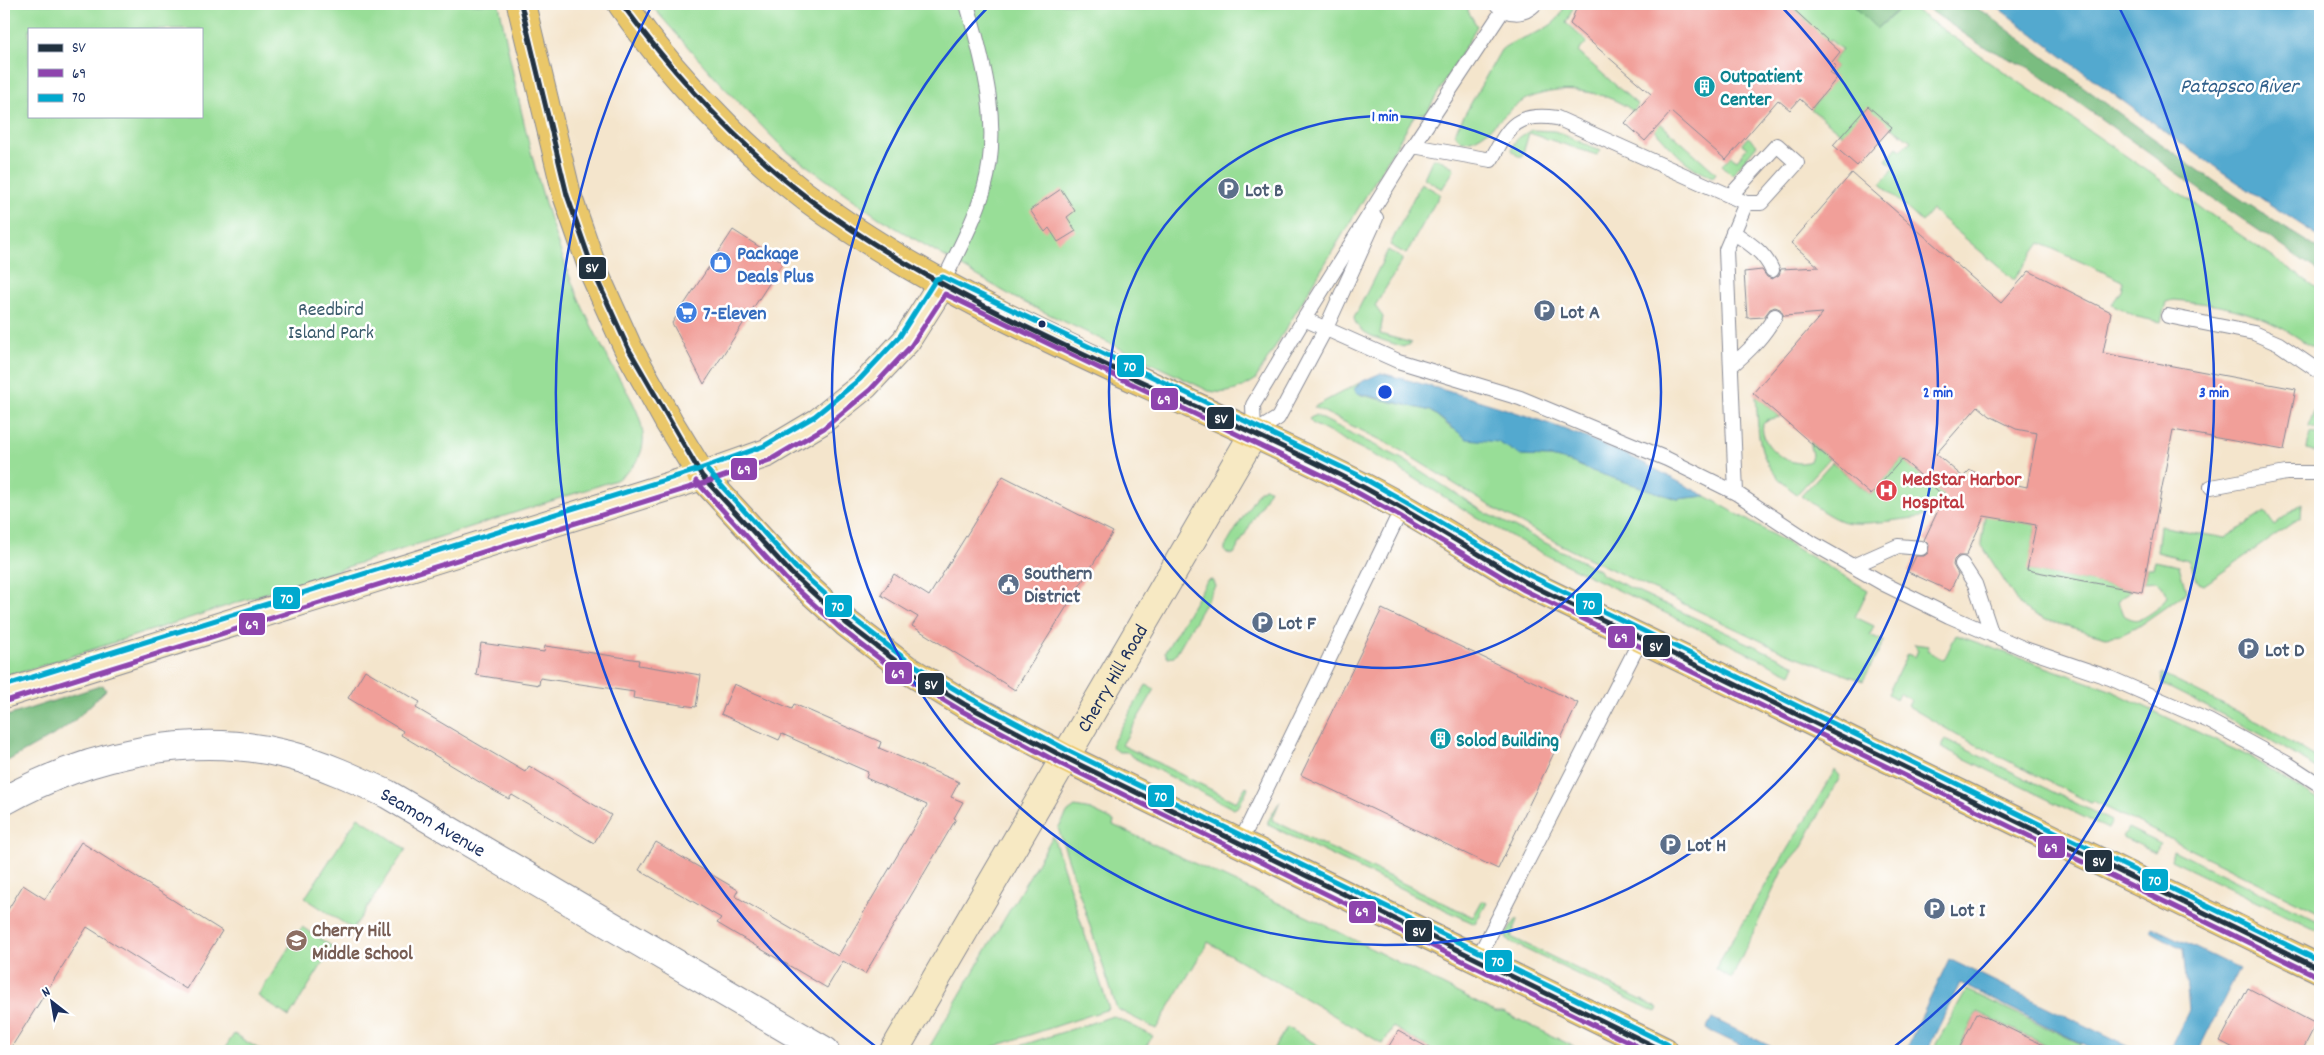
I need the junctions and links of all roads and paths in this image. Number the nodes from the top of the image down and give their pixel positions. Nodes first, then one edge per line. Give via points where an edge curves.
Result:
1 (521, 4) edge
2 (622, 4) edge
3 (967, 4) edge
4 (1535, 4) edge
5 (1500, 7) edge
6 (1413, 146) junction
7 (1396, 172) junction
8 (1730, 196) junction
9 (1746, 203) junction
10 (1733, 232) junction
11 (1772, 270) dead end
12 (942, 284) junction
13 (1775, 316) dead end
14 (2168, 316) dead end
15 (1304, 319) junction
16 (1326, 328) junction
17 (1731, 366) junction
18 (2320, 372) edge
19 (1254, 433) junction
20 (2320, 473) edge
21 (702, 476) junction
22 (2211, 487) dead end
23 (1736, 493) junction
24 (1402, 508) junction
25 (1920, 548) dead end
26 (1962, 564) dead end
27 (1853, 566) junction
28 (1992, 635) junction
29 (1640, 639) junction
30 (4, 694) edge
31 (1066, 758) junction
32 (2320, 785) edge
33 (4, 801) edge
34 (1240, 843) junction
35 (1477, 960) junction
36 (2320, 969) edge
37 (825, 1051) edge
38 (894, 1051) edge
39 (1664, 1051) edge

1 - 21 main road via 567,195 595,275 628,348
2 - 12 main road via 681,79 783,179 850,228
3 - 12 lane via 985,67 991,116 990,152 984,188
4 - 5 lane via 1515,13
5 - 6 lane
6 - 7 lane
6 - 8 lane via 1490,160 1508,129 1523,119 1537,115 1557,118
7 - 15 lane
7 - 16 lane
8 - 9 lane
8 - 9 lane via 1778,145 1797,163 1760,203
9 - 10 lane
10 - 11 lane via 1756,247
10 - 17 lane via 1726,250
12 - 19 main road
12 - 21 main road via 906,341 865,385 819,422 767,453
13 - 17 lane via 1758,342
14 - 18 lane via 2254,333 2279,344
15 - 16 lane
15 - 19 lane via 1253,405
16 - 19 lane via 1278,418
16 - 23 lane via 1398,360 1520,398 1596,428
17 - 23 lane
19 - 24 main road
19 - 31 main road, Cherry Hill Road
20 - 22 lane via 2286,473
21 - 30 main road
21 - 31 main road via 790,573 853,628 913,673
23 - 27 lane
24 - 29 main road via 1527,583
24 - 34 lane
25 - 27 lane via 1898,546
26 - 28 lane via 1975,584
27 - 28 lane
28 - 32 lane via 2110,678 2209,721
29 - 35 lane
29 - 36 main road
31 - 34 main road
31 - 38 main road, Cherry Hill Road
33 - 37 street, Seamon Avenue via 32,785 78,767 130,754 180,747 239,746 288,755 332,769 387,794
34 - 35 main road
35 - 39 main road

